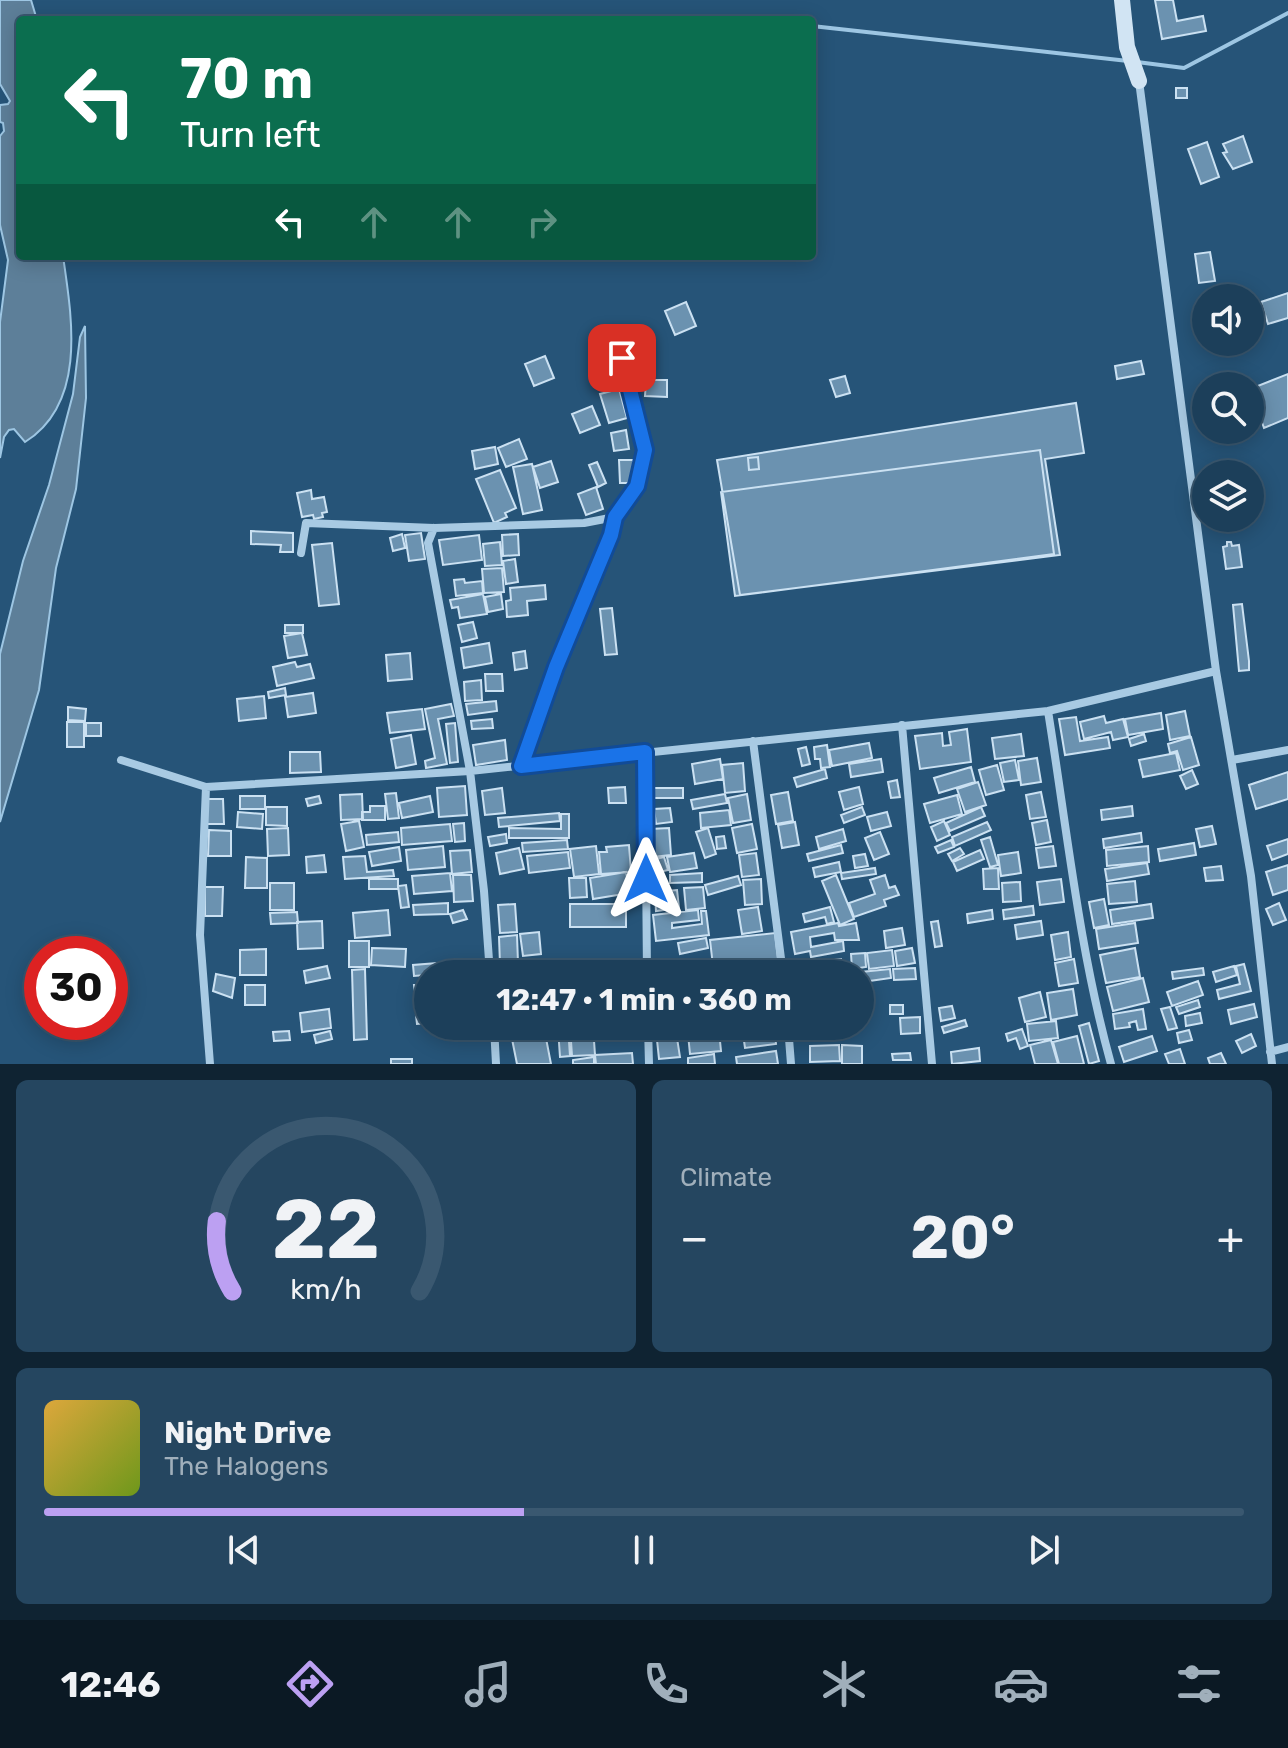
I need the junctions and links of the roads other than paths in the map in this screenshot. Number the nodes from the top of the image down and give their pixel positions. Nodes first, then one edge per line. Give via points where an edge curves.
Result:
1 (1122, 0) edge
2 (1139, 81) joint
3 (615, 328) dead end
4 (615, 517) junction
5 (434, 528) junction
6 (301, 553) dead end
7 (1216, 671) junction
8 (1048, 711) junction
9 (902, 725) junction
10 (753, 741) junction
11 (1288, 750) edge
12 (645, 752) junction
13 (121, 760) dead end
14 (1232, 760) junction
15 (521, 766) junction
16 (470, 771) junction
17 (206, 787) junction
18 (489, 960) edge
19 (647, 960) edge
20 (781, 960) edge
21 (495, 1040) edge
22 (648, 1040) edge
23 (789, 1040) edge
24 (1288, 1047) edge
25 (1270, 1052) junction
26 (210, 1064) edge
27 (496, 1064) edge
28 (649, 1064) edge
29 (791, 1064) edge
30 (932, 1064) edge
31 (1111, 1064) edge
32 (1272, 1064) edge

1 - 2 street via 1127,47
2 - 7 street
3 - 4 street via 645,450 637,486
4 - 5 street via 584,523
4 - 15 street
5 - 6 street via 306,523
5 - 16 street via 428,543
7 - 8 street
7 - 14 street
8 - 9 street
8 - 31 street via 1085,945
9 - 10 street
9 - 30 street
10 - 12 street
10 - 20 street
11 - 14 street
12 - 15 street
12 - 19 street
13 - 17 street
14 - 25 street
15 - 16 street
16 - 17 street
16 - 18 street
17 - 26 street via 200,935
21 - 27 street
22 - 28 street
23 - 29 street
24 - 25 street
25 - 32 street

